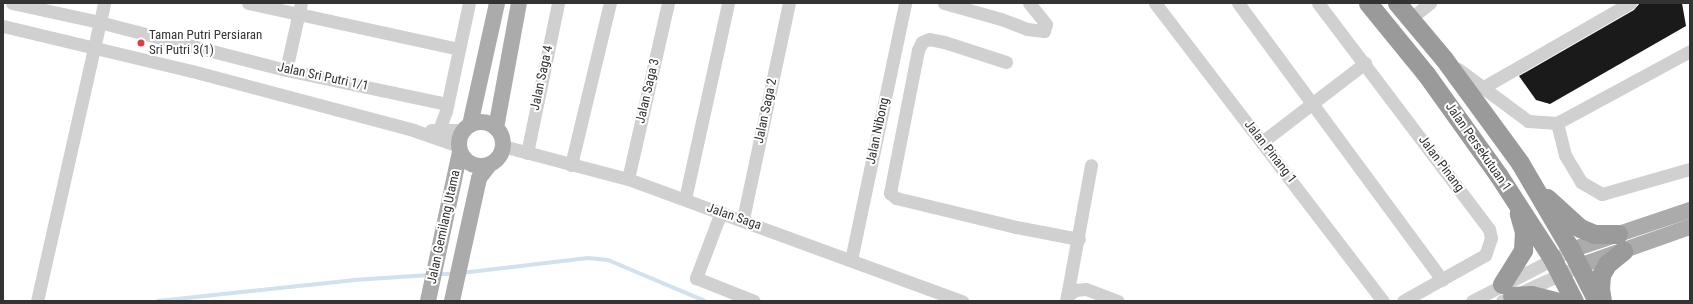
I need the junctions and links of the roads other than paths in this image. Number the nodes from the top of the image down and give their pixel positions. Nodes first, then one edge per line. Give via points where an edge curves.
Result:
1 (12, 3) edge
2 (104, 3) edge
3 (248, 3) edge
4 (469, 3) edge
5 (497, 3) edge
6 (519, 3) edge
7 (558, 3) edge
8 (610, 3) edge
9 (668, 3) edge
10 (728, 3) edge
11 (789, 3) edge
12 (905, 3) edge
13 (944, 3) edge
14 (1029, 3) edge
15 (1155, 3) edge
16 (1238, 3) edge
17 (1318, 3) edge
18 (1368, 3) edge
19 (1397, 3) edge
20 (1430, 3) edge
21 (1630, 3) edge
22 (300, 8) edge
23 (1410, 19) junction
24 (100, 22) junction
25 (3, 26) edge
26 (93, 48) junction
27 (459, 49) junction
28 (1690, 50) edge
29 (1444, 59) junction
30 (1006, 62) dead end
31 (1364, 63) junction
32 (286, 70) junction
33 (1482, 88) junction
34 (1312, 102) junction
35 (447, 104) junction
36 (1557, 123) junction
37 (467, 127) junction
38 (496, 128) junction
39 (413, 130) junction
40 (439, 130) junction
41 (1262, 142) junction
42 (503, 146) junction
43 (460, 149) junction
44 (527, 153) junction
45 (490, 164) junction
46 (570, 165) junction
47 (1091, 165) dead end
48 (1690, 169) edge
49 (1529, 178) junction
50 (628, 180) junction
51 (685, 199) junction
52 (1515, 201) junction
53 (1690, 210) edge
54 (721, 212) junction
55 (743, 219) junction
56 (1690, 227) edge
57 (1078, 239) junction
58 (1620, 242) junction
59 (1575, 258) junction
60 (851, 260) junction
61 (1556, 266) junction
62 (1442, 280) junction
63 (454, 294) edge
64 (1505, 294) edge
65 (38, 296) edge
66 (429, 296) edge
67 (1067, 298) edge
68 (754, 301) edge
69 (962, 301) edge
70 (1118, 301) edge
71 (1383, 301) edge
72 (1403, 301) edge
73 (1472, 301) edge
74 (1555, 301) edge
75 (1574, 301) edge
76 (1597, 301) edge
77 (1602, 301) edge

1 - 24 street, Jalan Sri Putri 1/1
2 - 24 street
3 - 22 street
4 - 27 street
5 - 37 main road
6 - 38 main road
7 - 44 street, Jalan Saga 4
8 - 46 street
9 - 50 street, Jalan Saga 3
10 - 51 street
11 - 55 street, Jalan Saga 2
12 - 60 street, Jalan Nibong
13 - 14 street via 1028,29 1044,31 1046,24
15 - 41 street, Jalan Pinang 1
16 - 34 street
17 - 31 street, Jalan Pinang
18 - 52 highway, Jalan Persekutuan 1 via 1426,74
19 - 23 highway, Jalan Persekutuan 1
20 - 23 street
21 - 33 street
22 - 27 street
22 - 32 street
23 - 29 highway, Jalan Persekutuan 1
24 - 26 street
24 - 32 street, Jalan Sri Putri 1/1
25 - 26 street
26 - 39 street
26 - 65 street
27 - 35 street
28 - 36 street
29 - 33 street
29 - 49 highway, Jalan Persekutuan 1
30 - 57 street via 944,42 929,39 922,42 918,50 890,193 896,198
31 - 34 street
31 - 62 street, Jalan Pinang via 1489,229 1491,238 1485,255
32 - 35 street, Jalan Sri Putri 1/1
33 - 36 street via 1528,121
34 - 41 street
34 - 62 street
35 - 40 street
36 - 48 street via 1565,155 1581,182 1602,194
37 - 38 main road via 483,122
37 - 40 street
37 - 43 main road
38 - 42 main road
39 - 40 street
39 - 43 street
41 - 71 street, Jalan Pinang 1
42 - 44 street, Jalan Saga
42 - 45 main road via 496,160
43 - 45 main road via 470,163 476,166
43 - 66 main road, Jalan Gemilang Utama
44 - 46 street, Jalan Saga
45 - 63 main road, Jalan Gemilang Utama via 479,178
46 - 50 street, Jalan Saga
47 - 57 street
49 - 58 highway via 1580,228
49 - 59 highway, Jalan Persekutuan 1
50 - 51 street, Jalan Saga
51 - 54 street, Jalan Saga
52 - 61 highway, Jalan Persekutuan 1
52 - 64 highway via 1524,232 1523,250
53 - 58 main road
54 - 55 street, Jalan Saga
54 - 68 street via 696,278
55 - 60 street, Jalan Saga
56 - 58 main road
57 - 67 street
58 - 59 main road
58 - 77 highway via 1601,275
59 - 61 street
59 - 76 highway, Jalan Persekutuan 1
60 - 69 street, Jalan Saga
61 - 64 street
61 - 75 highway, Jalan Persekutuan 1
62 - 72 street, Jalan Pinang
64 - 73 street
64 - 74 highway via 1531,295
67 - 70 street via 1075,290 1086,289

